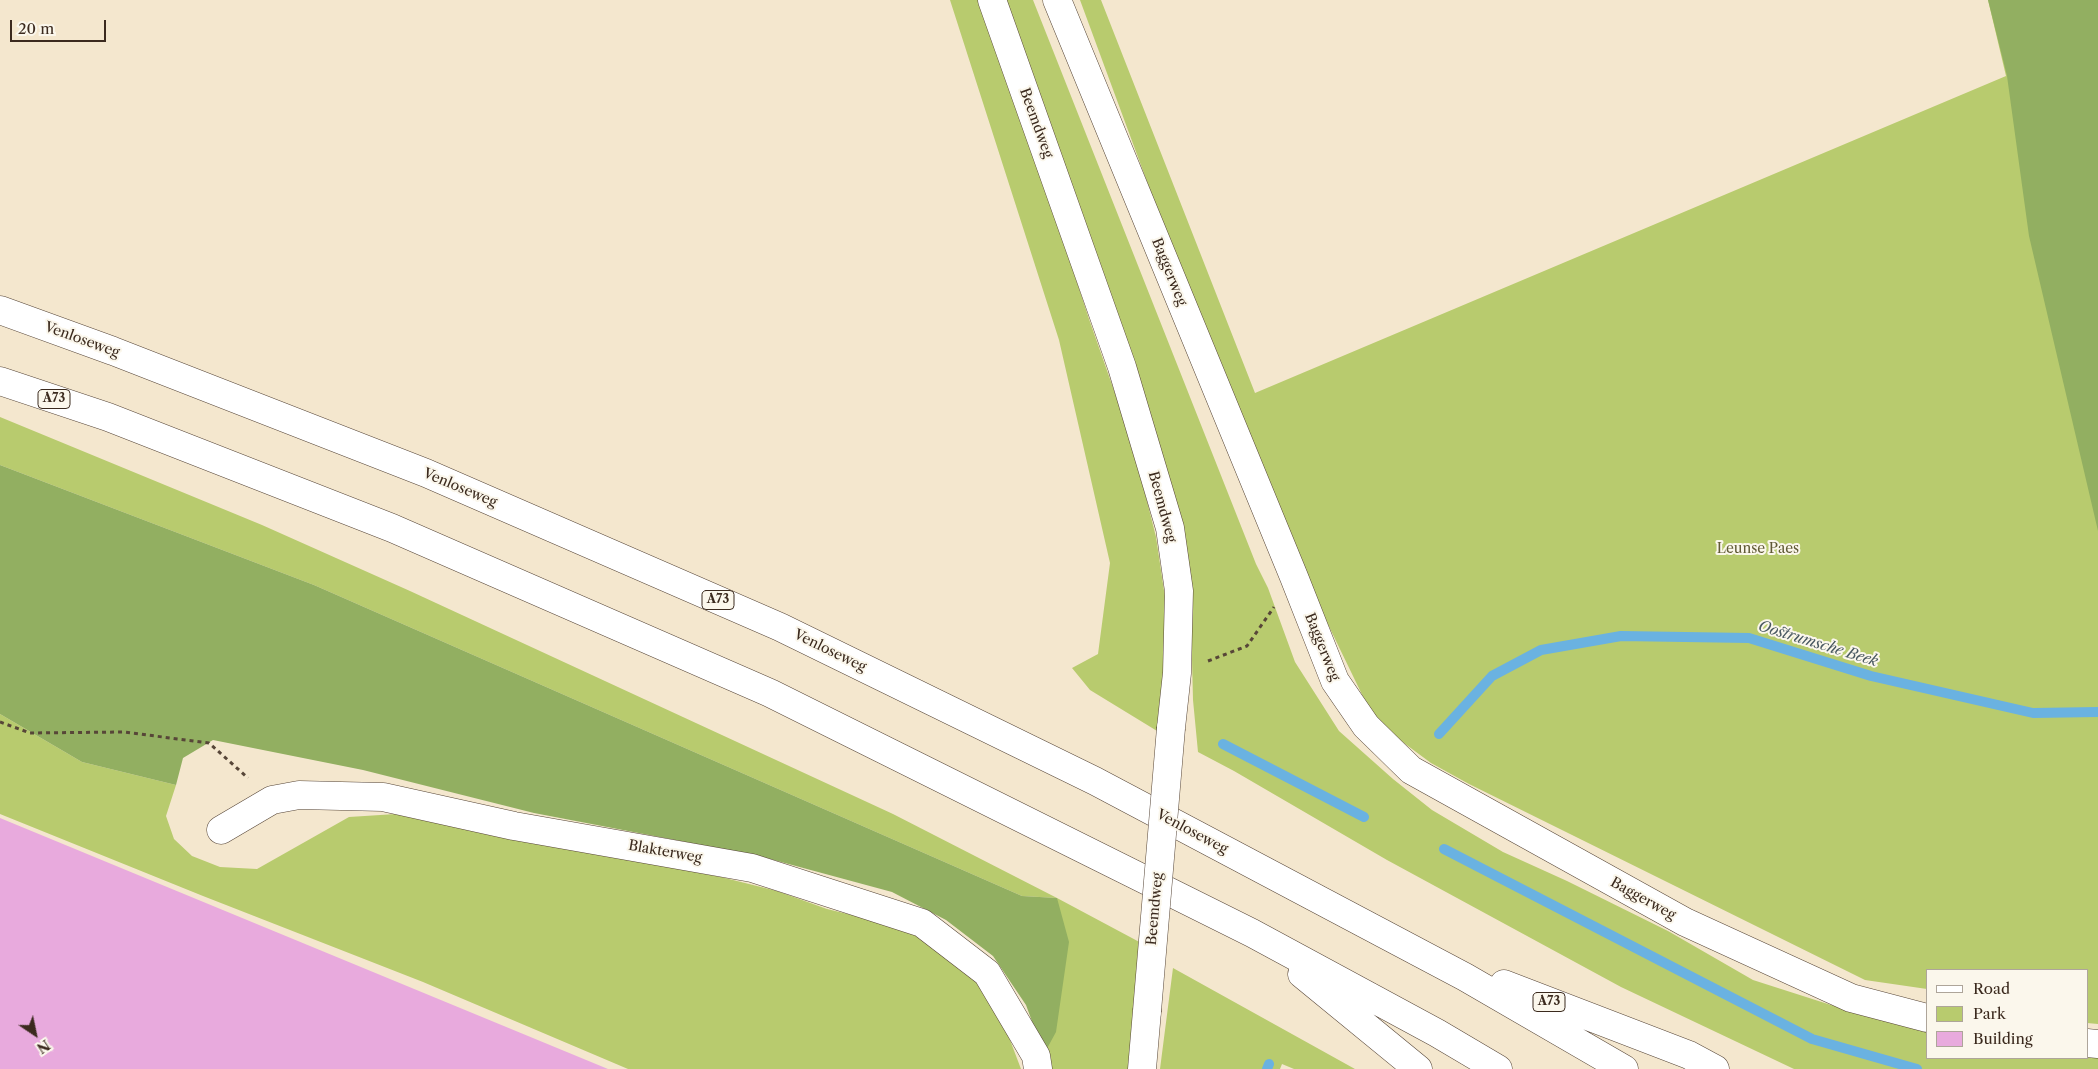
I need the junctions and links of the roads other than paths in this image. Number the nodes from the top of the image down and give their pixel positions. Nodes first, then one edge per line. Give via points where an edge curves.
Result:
1 (992, 0) edge
2 (1057, 0) edge
3 (0, 310) edge
4 (0, 380) edge
5 (221, 830) dead end
6 (1252, 933) junction
7 (1410, 948) junction
8 (1926, 1018) edge
9 (1038, 1069) edge
10 (1142, 1069) edge
11 (1418, 1069) edge
12 (1498, 1069) edge
13 (1624, 1069) edge
14 (1715, 1069) edge

1 - 10 main road, Beemdweg, bridge via 1122,367 1170,528 1179,591 1178,673
2 - 8 main road, Baggerweg via 1335,681 1366,726 1411,770 1685,922 1850,998
3 - 7 main road, Venloseweg / A73 via 426,473 780,627 1095,781
4 - 6 main road, A73 via 108,417 392,528 770,693
5 - 9 main road, Blakterweg via 272,800 299,795 383,797 514,826 752,868 922,923 987,973 1036,1056
6 - 11 main road, A73
6 - 12 main road, A73
7 - 13 main road, Venloseweg / A73
7 - 14 main road, A73

